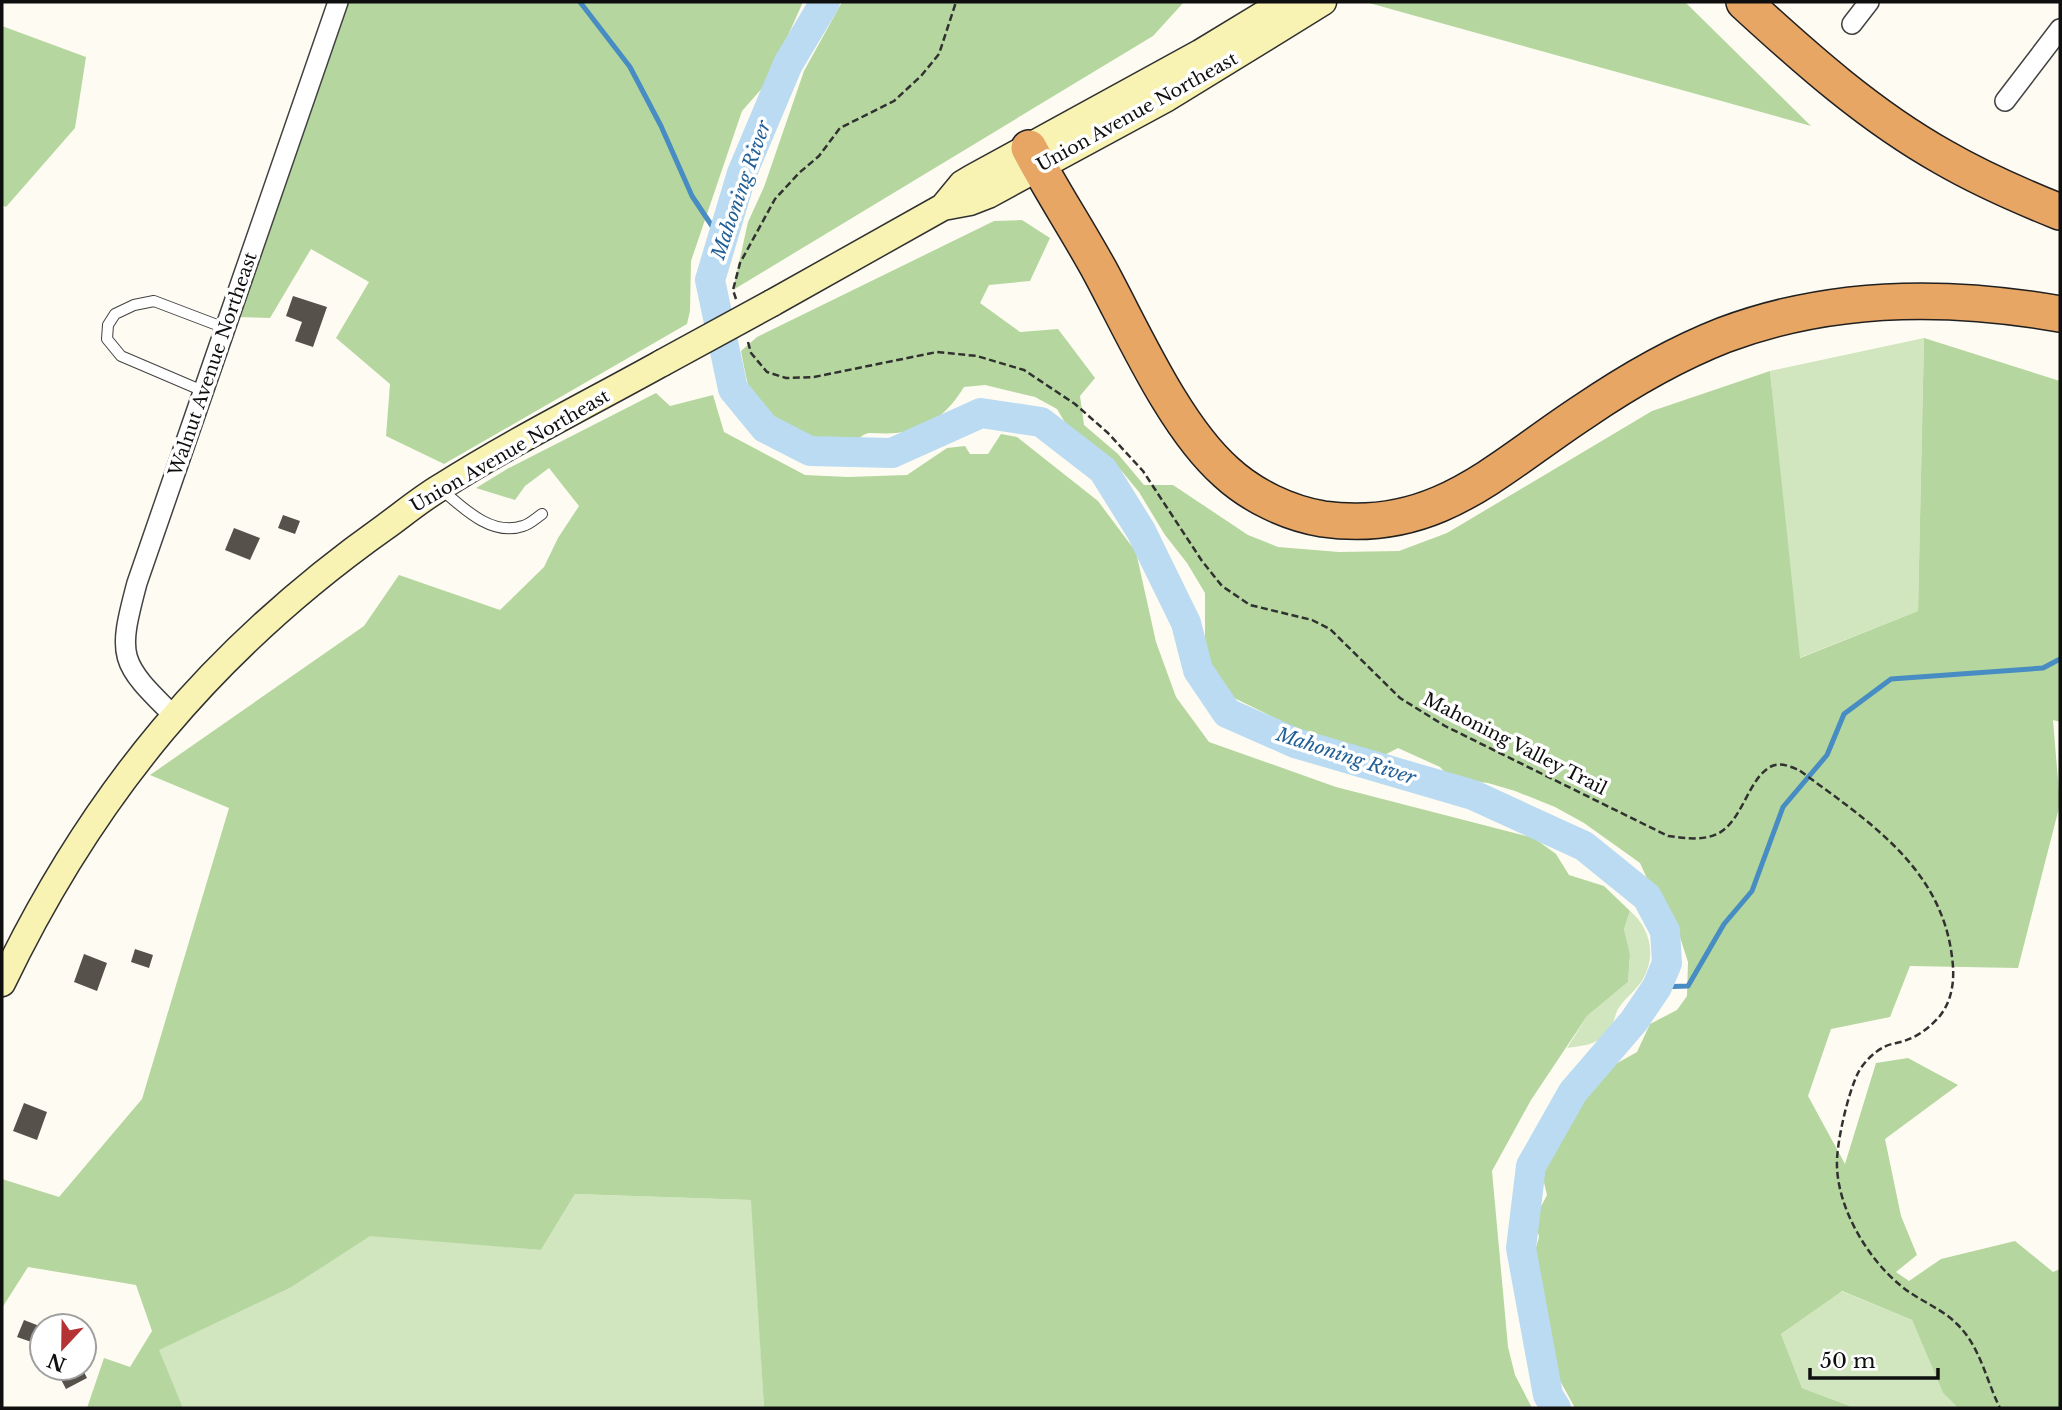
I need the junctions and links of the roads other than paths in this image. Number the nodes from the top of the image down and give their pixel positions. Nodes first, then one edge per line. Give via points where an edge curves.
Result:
1 (338, 2) edge
2 (1284, 2) edge
3 (1324, 2) edge
4 (1744, 2) edge
5 (1865, 3) edge
6 (1852, 24) dead end
7 (2060, 29) edge
8 (2005, 101) dead end
9 (1034, 158) junction
10 (2060, 212) edge
11 (2060, 314) edge
12 (225, 328) junction
13 (204, 391) junction
14 (440, 487) junction
15 (542, 514) dead end
16 (174, 716) junction
17 (2, 982) edge

1 - 12 street, Walnut Avenue Northeast
2 - 9 main road, Union Avenue Northeast
3 - 9 main road, Union Avenue Northeast via 1167,98
4 - 10 highway via 1818,68 1899,130 1987,181
5 - 6 street
7 - 8 street
9 - 11 highway via 1178,413 1208,454 1268,501 1329,520 1380,521 1442,505 1656,366 1762,322 1837,306 1913,299 1990,303
9 - 14 main road, Union Avenue Northeast, bridge via 988,195 943,207
12 - 13 street, Walnut Avenue Northeast
12 - 13 lane via 154,301 115,314 108,325 107,339 121,356
13 - 16 street, Walnut Avenue Northeast via 127,620 125,648 130,668
14 - 15 lane via 494,527 524,526
14 - 16 main road, Union Avenue Northeast via 276,611
16 - 17 main road, Union Avenue Northeast via 71,855

